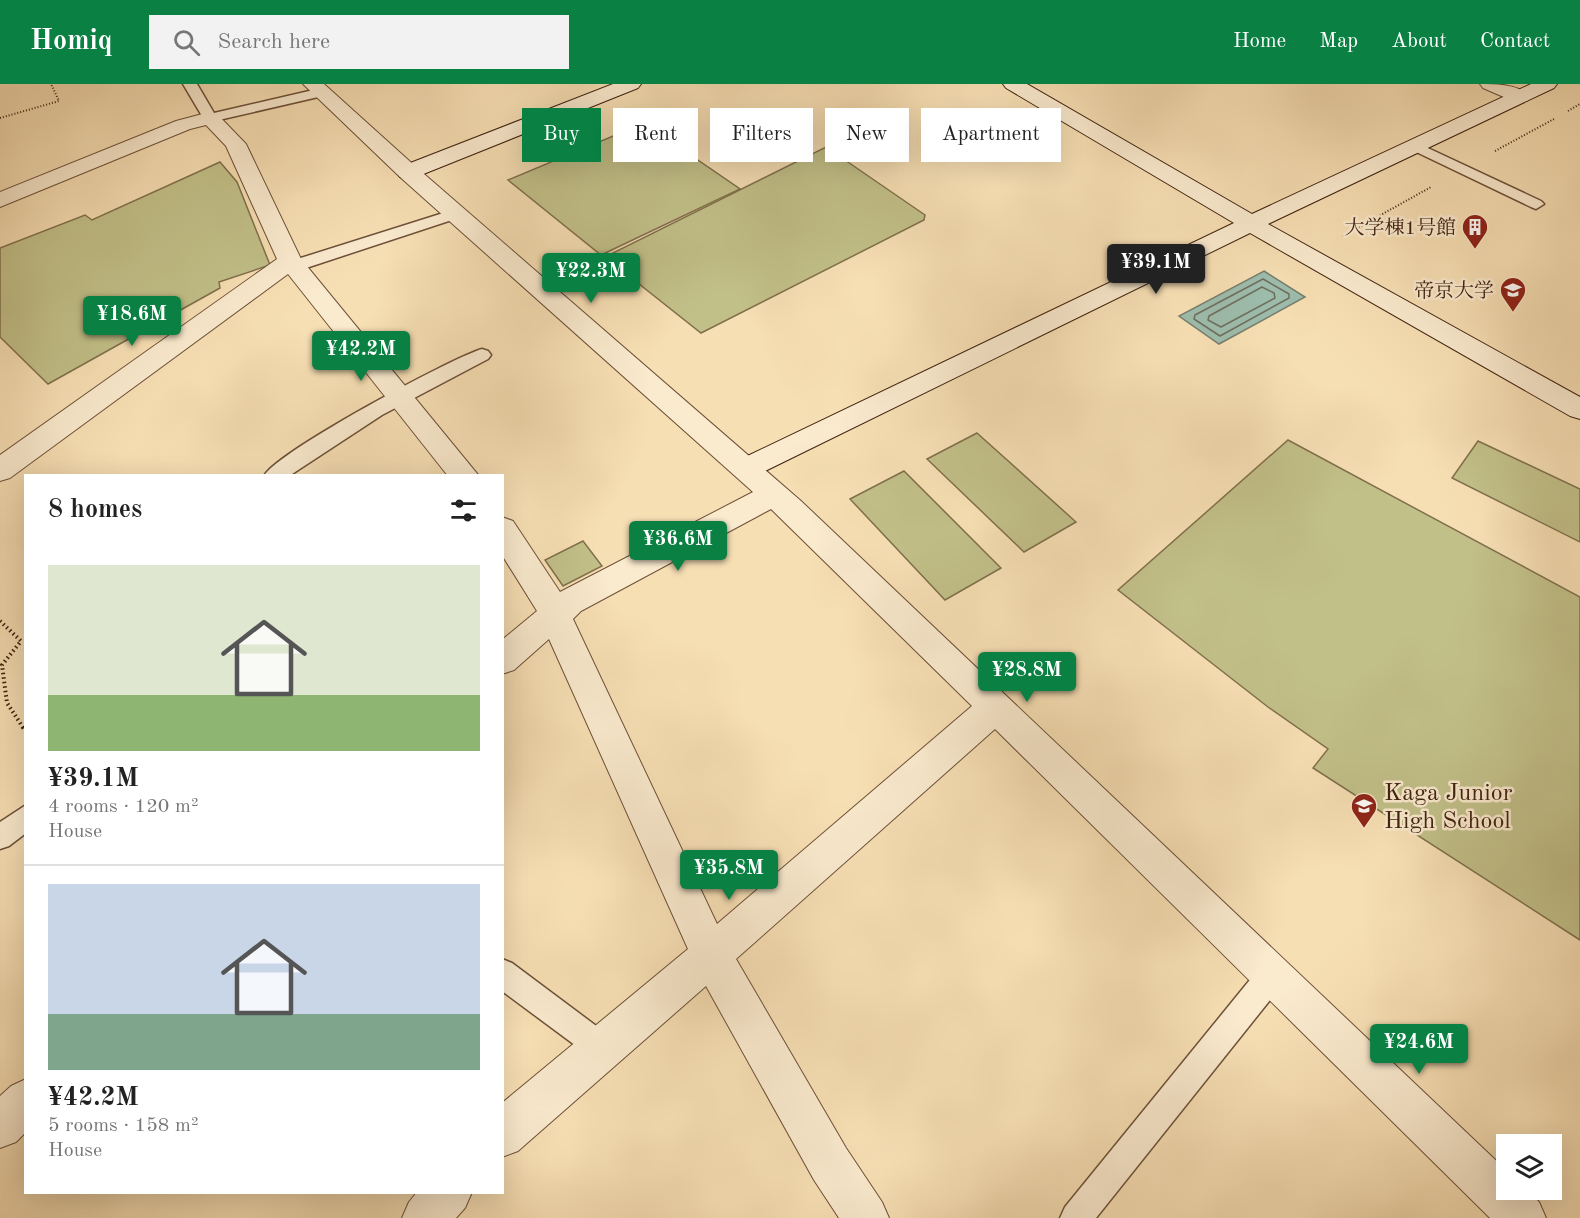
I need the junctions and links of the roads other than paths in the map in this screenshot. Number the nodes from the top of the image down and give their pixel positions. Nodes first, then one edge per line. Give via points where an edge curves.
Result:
1 (190, 84) edge
2 (631, 84) edge
3 (1013, 84) edge
4 (1490, 84) edge
5 (1547, 84) edge
6 (318, 88) edge
7 (1521, 97) junction
8 (210, 118) junction
9 (1415, 146) junction
10 (408, 172) junction
11 (0, 200) edge
12 (1536, 204) dead end
13 (456, 214) junction
14 (1252, 224) junction
15 (292, 264) junction
16 (482, 355) dead end
17 (400, 395) junction
18 (1580, 409) edge
19 (747, 468) junction
20 (0, 470) edge
21 (277, 474) edge
22 (463, 474) edge
23 (774, 494) junction
24 (504, 532) edge
25 (555, 616) junction
26 (504, 658) edge
27 (994, 708) junction
28 (24, 819) edge
29 (0, 837) edge
30 (711, 955) junction
31 (504, 974) edge
32 (1272, 975) junction
33 (601, 1047) junction
34 (24, 1103) edge
35 (0, 1126) edge
36 (504, 1133) edge
37 (447, 1194) edge
38 (425, 1218) edge
39 (866, 1218) edge
40 (1076, 1218) edge
41 (1522, 1218) edge

1 - 8 lane
2 - 10 street
3 - 14 street
4 - 7 street
5 - 7 street
6 - 8 lane
6 - 10 street
7 - 9 street
8 - 11 street via 183,125
8 - 15 street via 235,144
9 - 12 lane
9 - 14 street
10 - 13 street
13 - 15 lane
13 - 19 street
14 - 18 street
14 - 19 street
15 - 17 street
15 - 20 street
16 - 17 lane
17 - 21 lane via 322,441
17 - 22 street
19 - 23 street
23 - 25 street via 570,602
23 - 27 street
24 - 25 street
25 - 26 street
25 - 30 street
27 - 30 street
27 - 32 street
28 - 29 lane
30 - 33 street
30 - 39 street via 830,1164
31 - 33 lane
32 - 40 lane
32 - 41 street
33 - 36 street
34 - 35 street
37 - 38 street

